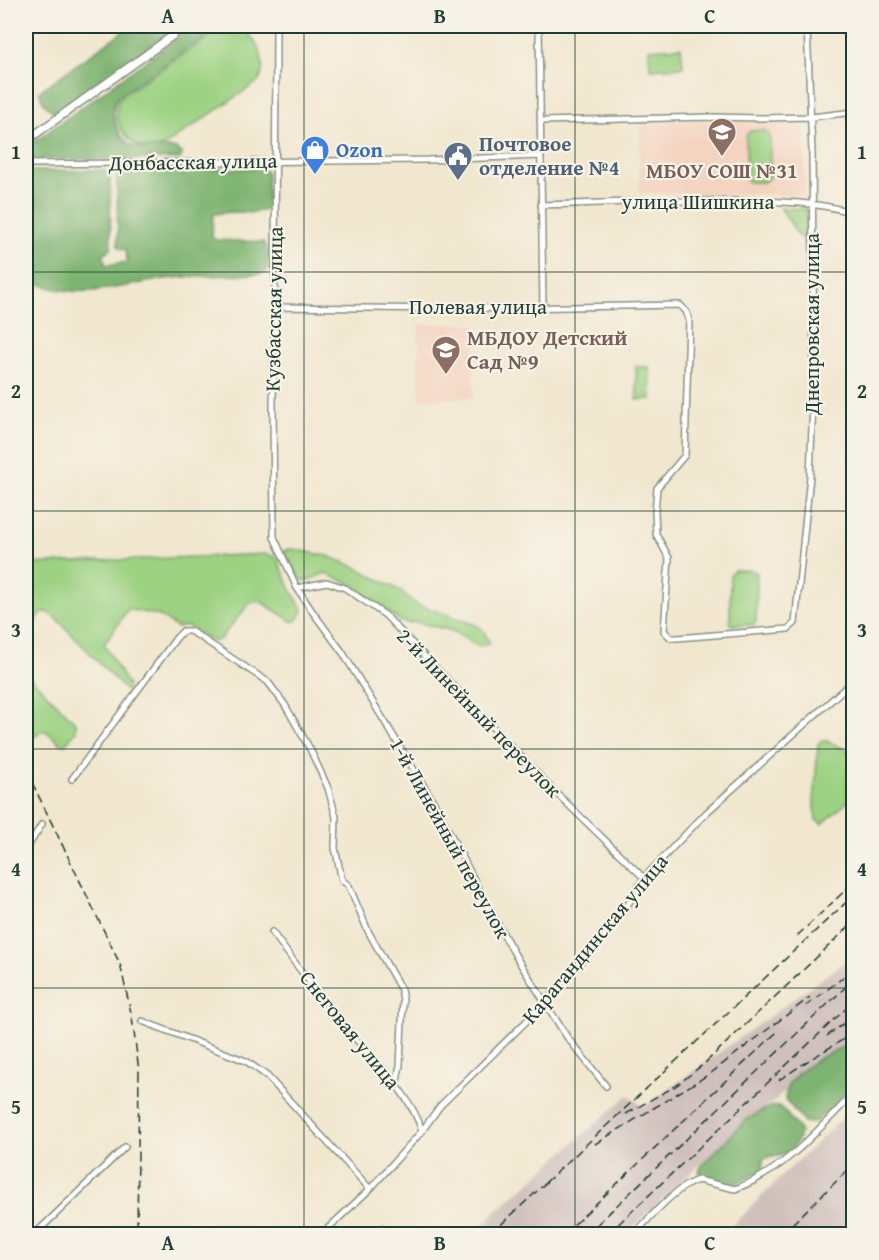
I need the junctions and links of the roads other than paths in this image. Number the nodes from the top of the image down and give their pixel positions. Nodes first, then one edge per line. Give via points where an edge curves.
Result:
1 (186, 26) edge
2 (276, 26) edge
3 (539, 26) edge
4 (807, 26) edge
5 (854, 112) edge
6 (811, 117) junction
7 (540, 121) junction
8 (26, 141) edge
9 (541, 156) junction
10 (275, 160) junction
11 (26, 164) edge
12 (812, 203) junction
13 (542, 205) junction
14 (854, 213) edge
15 (543, 306) junction
16 (275, 307) junction
17 (685, 455) joint
18 (297, 588) junction
19 (853, 680) edge
20 (72, 779) dead end
21 (42, 824) dead end
22 (26, 850) edge
23 (644, 878) junction
24 (272, 932) dead end
25 (545, 1003) junction
26 (142, 1021) dead end
27 (396, 1086) junction
28 (606, 1086) dead end
29 (854, 1093) edge
30 (422, 1131) junction
31 (125, 1147) dead end
32 (370, 1189) junction
33 (36, 1234) edge
34 (322, 1234) edge
35 (634, 1234) edge

1 - 8 main road
2 - 10 street, Кузбасская улица
3 - 7 street
4 - 6 street, Днепровская улица
5 - 6 street
6 - 7 street
6 - 12 street, Днепровская улица
7 - 9 street
9 - 10 street, Донбасская улица
9 - 13 street
10 - 11 street, Донбасская улица
10 - 16 street, Кузбасская улица
12 - 13 street, улица Шишкина via 693,200
12 - 14 street, улица Шишкина
12 - 17 street, Днепровская улица via 814,378 810,476 795,623 788,629 671,638 664,631 669,558 656,534 657,488
13 - 15 street
15 - 16 street, Полевая улица
15 - 17 street, Полевая улица via 680,305 686,310 689,320
16 - 18 street, Кузбасская улица via 274,537
18 - 23 street, 2-й Линейный переулок via 327,582 345,588 385,615 549,786
18 - 25 street, 1-й Линейный переулок via 343,653 436,806 492,915
19 - 23 street, Карагандинская улица via 707,812
20 - 27 street via 183,631 190,631 268,682 285,705 328,788 336,817 337,864 342,880 349,886 368,931 401,990
21 - 22 street
23 - 25 street, Карагандинская улица via 624,911
24 - 27 street, Снеговая улица
25 - 28 street, 1-й Линейный переулок
25 - 30 street, Карагандинская улица via 440,1106
26 - 32 street via 246,1061 267,1076
27 - 30 street, Снеговая улица via 419,1119
29 - 35 street via 785,1161 767,1173 735,1189 693,1181
30 - 32 street, Карагандинская улица
31 - 33 street
32 - 34 street, Карагандинская улица

